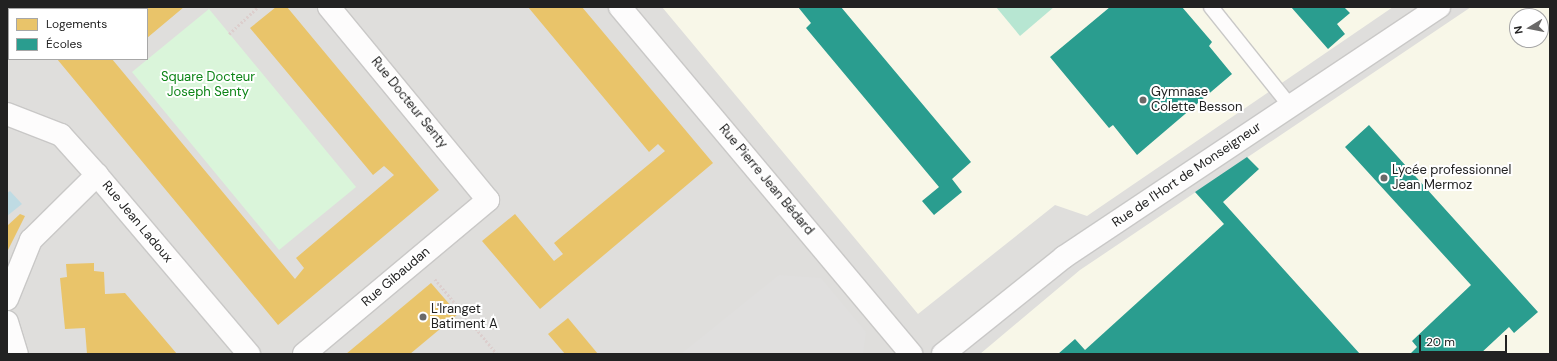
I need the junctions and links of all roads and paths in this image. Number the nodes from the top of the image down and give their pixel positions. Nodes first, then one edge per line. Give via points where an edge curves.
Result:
1 (258, 7) edge
2 (329, 7) edge
3 (620, 7) edge
4 (1211, 7) edge
5 (1439, 7) edge
6 (229, 34) dead end
7 (1290, 106) junction
8 (7, 114) edge
9 (97, 175) junction
10 (488, 200) joint
11 (418, 258) junction
12 (7, 299) edge
13 (7, 322) edge
14 (16, 354) edge
15 (249, 354) edge
16 (304, 354) edge
17 (497, 354) edge
18 (911, 354) edge
19 (943, 354) edge

1 - 6 path
2 - 10 street, Rue Docteur Senty
3 - 18 street, Rue Pierre Jean Bédard
4 - 7 lane
5 - 7 street, Rue de l'Hort de Monseigneur
7 - 19 street, Rue de l'Hort de Monseigneur via 1064,257
8 - 9 street, Rue Jean Ladoux via 61,136
9 - 12 street via 31,240
9 - 15 street, Rue Jean Ladoux
10 - 11 street, Rue Gibaudan
11 - 16 street, Rue Gibaudan
11 - 17 path
13 - 14 street

